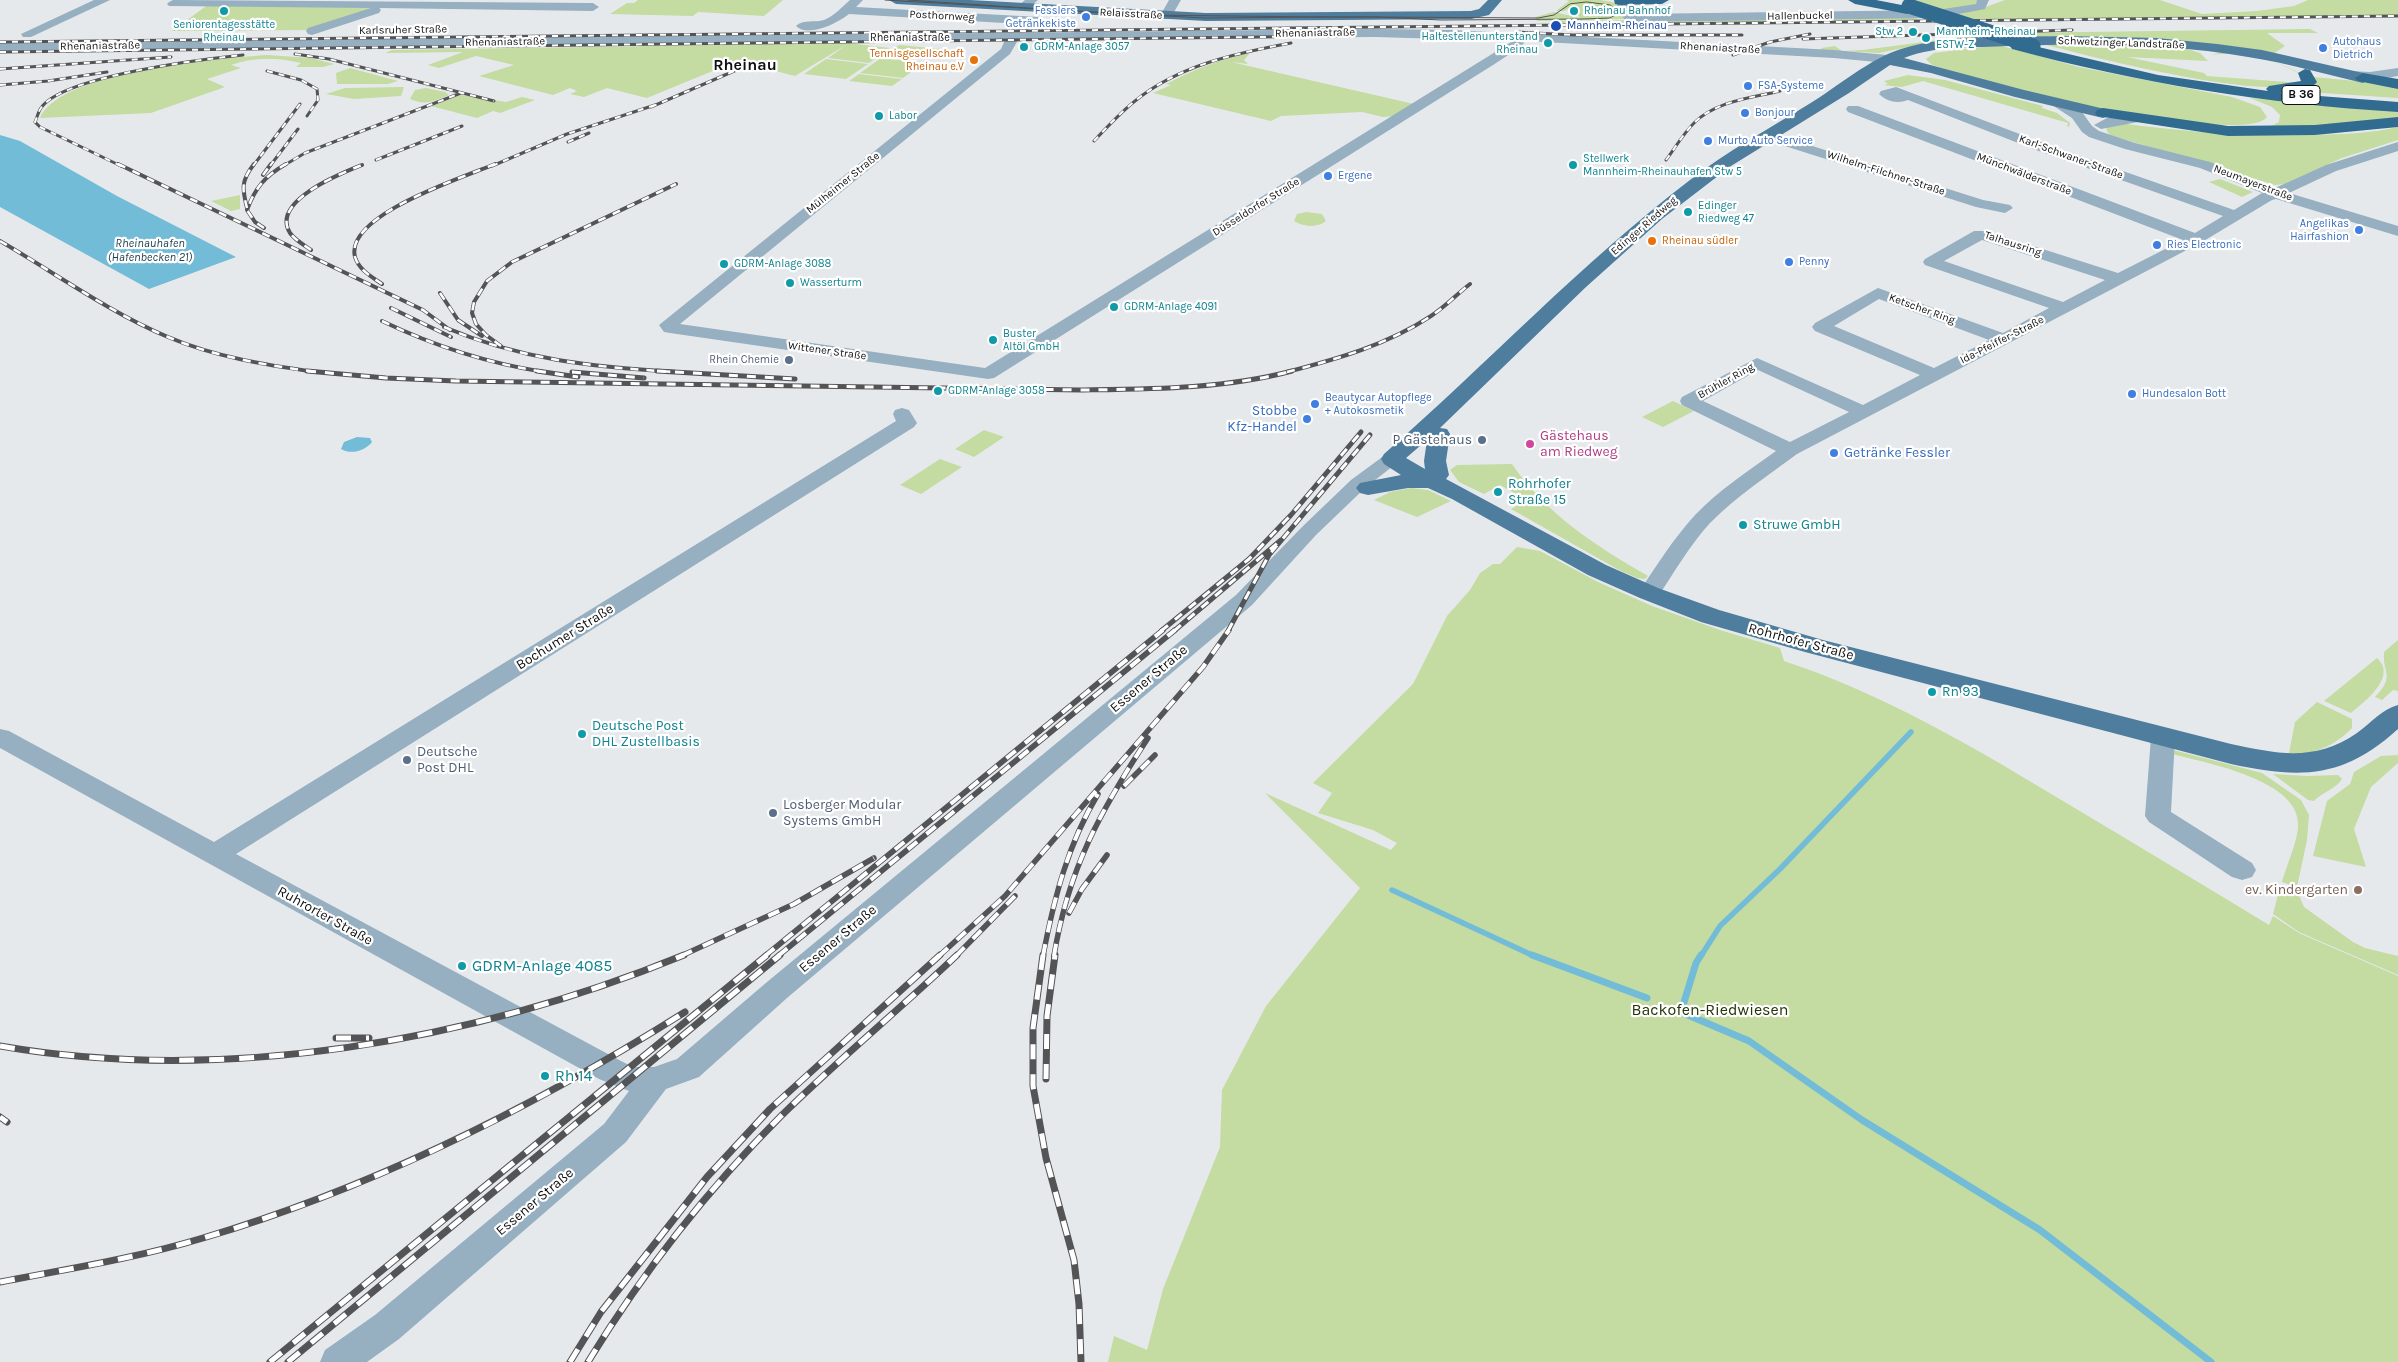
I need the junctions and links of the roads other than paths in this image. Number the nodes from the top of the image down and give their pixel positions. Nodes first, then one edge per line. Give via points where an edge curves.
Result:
1 (94, 0) edge
2 (103, 0) edge
3 (857, 0) edge
4 (896, 0) edge
5 (1175, 0) edge
6 (1495, 0) edge
7 (1616, 0) edge
8 (1662, 0) edge
9 (1855, 0) edge
10 (1872, 0) edge
11 (177, 2) edge
12 (400, 2) edge
13 (599, 3) edge
14 (1027, 4) edge
15 (1982, 4) edge
16 (1897, 6) edge
17 (845, 10) junction
18 (1048, 10) junction
19 (1166, 16) junction
20 (577, 18) dead end
21 (392, 30) dead end
22 (303, 31) junction
23 (352, 31) dead end
24 (9, 34) dead end
25 (27, 34) junction
26 (1012, 37) junction
27 (1521, 38) junction
28 (1966, 44) junction
29 (0, 47) edge
30 (2216, 49) junction
31 (1925, 53) junction
32 (1820, 54) junction
33 (1851, 58) joint
34 (1886, 61) junction
35 (2320, 67) junction
36 (1934, 69) junction
37 (2301, 71) junction
38 (2398, 72) edge
39 (2353, 76) junction
40 (1975, 82) junction
41 (1853, 83) junction
42 (2398, 84) edge
43 (2204, 85) junction
44 (1909, 96) dead end
45 (2398, 102) edge
46 (2056, 103) junction
47 (2398, 107) edge
48 (1853, 109) dead end
49 (2398, 122) edge
50 (2086, 125) junction
51 (2104, 126) junction
52 (2187, 126) junction
53 (1768, 136) junction
54 (2398, 146) edge
55 (2276, 194) junction
56 (2005, 208) dead end
57 (2234, 215) junction
58 (2398, 231) edge
59 (2196, 239) junction
60 (2120, 279) junction
61 (2064, 308) junction
62 (668, 326) joint
63 (2004, 338) junction
64 (988, 374) joint
65 (1935, 375) junction
66 (1459, 400) junction
67 (1864, 412) junction
68 (902, 414) dead end
69 (1439, 434) junction
70 (1790, 450) junction
71 (1402, 463) junction
72 (1432, 478) junction
73 (1368, 488) junction
74 (1336, 507) junction
75 (1649, 593) junction
76 (2398, 714) edge
77 (0, 737) edge
78 (2163, 737) junction
79 (213, 855) junction
80 (2242, 870) dead end
81 (655, 1080) junction
82 (338, 1362) edge

1 - 2 street
2 - 25 street
3 - 17 street, Karlsruher Straße
4 - 14 main road, Relaisstraße
5 - 19 street
6 - 19 main road, Relaisstraße via 1478,14 1406,19
7 - 8 highway
7 - 15 street, Hallenbuckel via 1628,16 1634,18 1937,14
9 - 16 highway
10 - 16 highway, B 36
11 - 12 street
12 - 13 street
12 - 22 street
13 - 20 street
14 - 18 main road, Relaisstraße
16 - 43 highway, B 36, bridge via 2034,46
16 - 43 highway, B 36 via 2017,46 2122,72
17 - 18 street, Posthornweg via 1036,25
17 - 21 street, Karlsruher Straße via 832,22 817,26
18 - 19 main road, Relaisstraße
22 - 23 street, Karlsruher Straße
22 - 25 street, Karlsruher Straße
24 - 25 street, Karlsruher Straße
26 - 27 street, Rhenaniastraße via 1392,33
26 - 29 street, Rhenaniastraße
26 - 62 street, Mülheimer Straße via 1006,51
27 - 32 street, Rhenaniastraße
27 - 64 street, Düsseldorfer Straße via 1489,62
28 - 30 main road, Schwetzinger Landstraße via 2093,41
28 - 31 main road, Schwetzinger Landstraße
28 - 34 main road, Schwetzinger Landstraße via 1938,45
30 - 35 main road, Schwetzinger Landstraße
30 - 37 main road, Schwetzinger Landstraße via 2265,59
31 - 34 main road, Schwetzinger Landstraße
31 - 36 main road via 1923,60
32 - 33 street, Rhenaniastraße
32 - 34 street, Rhenaniastraße
33 - 34 main road
34 - 36 main road
34 - 40 main road
34 - 41 main road, Edinger Riedweg
34 - 41 main road, Edinger Riedweg via 1877,75
35 - 37 main road via 2306,66
35 - 39 main road, Schwetzinger Landstraße
36 - 40 main road
37 - 39 main road, Schwetzinger Landstraße via 2324,79
37 - 43 highway via 2309,82 2297,88
38 - 39 street
39 - 42 highway
40 - 46 main road
41 - 53 main road, Edinger Riedweg
43 - 45 highway, B 36
43 - 47 highway, B 36 via 2303,100
43 - 52 highway via 2248,100 2269,112 2269,121 2252,127
44 - 57 street, Karl-Schwaner-Straße
46 - 50 street, Neumayerstraße via 2077,115
46 - 51 main road
48 - 59 street, Münchwälderstraße
49 - 52 highway via 2274,132 2219,131
50 - 51 street via 2093,117
50 - 51 street, Neumayerstraße via 2094,134
51 - 52 highway via 2133,119
51 - 55 street, Neumayerstraße via 2130,146 2206,165
53 - 56 street, Wilhelm-Filchner-Straße via 1981,204
53 - 66 main road, Edinger Riedweg via 1709,173 1659,213
54 - 55 street, Ida-Pfeiffer-Straße via 2331,168
55 - 57 street, Ida-Pfeiffer-Straße
55 - 58 street, Neumayerstraße
57 - 59 street, Ida-Pfeiffer-Straße
59 - 60 street, Ida-Pfeiffer-Straße
60 - 61 street, Ida-Pfeiffer-Straße
60 - 61 street, Talhausring via 1980,234 1931,262
61 - 63 street, Ida-Pfeiffer-Straße
62 - 64 street, Wittener Straße via 674,330
63 - 65 street, Ida-Pfeiffer-Straße
63 - 65 street, Ketscher Ring via 1878,293 1821,327
65 - 67 street, Ida-Pfeiffer-Straße
66 - 69 main road, Edinger Riedweg
66 - 71 main road, Edinger Riedweg
67 - 70 street, Ida-Pfeiffer-Straße
67 - 70 street, Brühler Ring via 1757,363 1689,401
68 - 79 street, Bochumer Straße via 907,423
69 - 71 main road, Edinger Riedweg
69 - 72 main road
70 - 75 street, Ida-Pfeiffer-Straße via 1738,488 1703,519
71 - 72 main road, Rohrhofer Straße
71 - 73 street, Essener Straße
71 - 74 street, Essener Straße via 1358,484
72 - 73 main road
72 - 75 main road, Rohrhofer Straße via 1597,570
73 - 74 street, Essener Straße
74 - 81 street, Essener Straße via 1244,600 777,990 708,1052 688,1068
75 - 78 main road, Rohrhofer Straße via 1758,631
76 - 78 main road, Rohrhofer Straße via 2366,742 2336,758 2306,764 2260,761
77 - 79 street, Ruhrorter Straße
78 - 80 street via 2158,816
79 - 81 street, Ruhrorter Straße via 610,1070 630,1079
81 - 82 street, Essener Straße via 609,1138 387,1327

